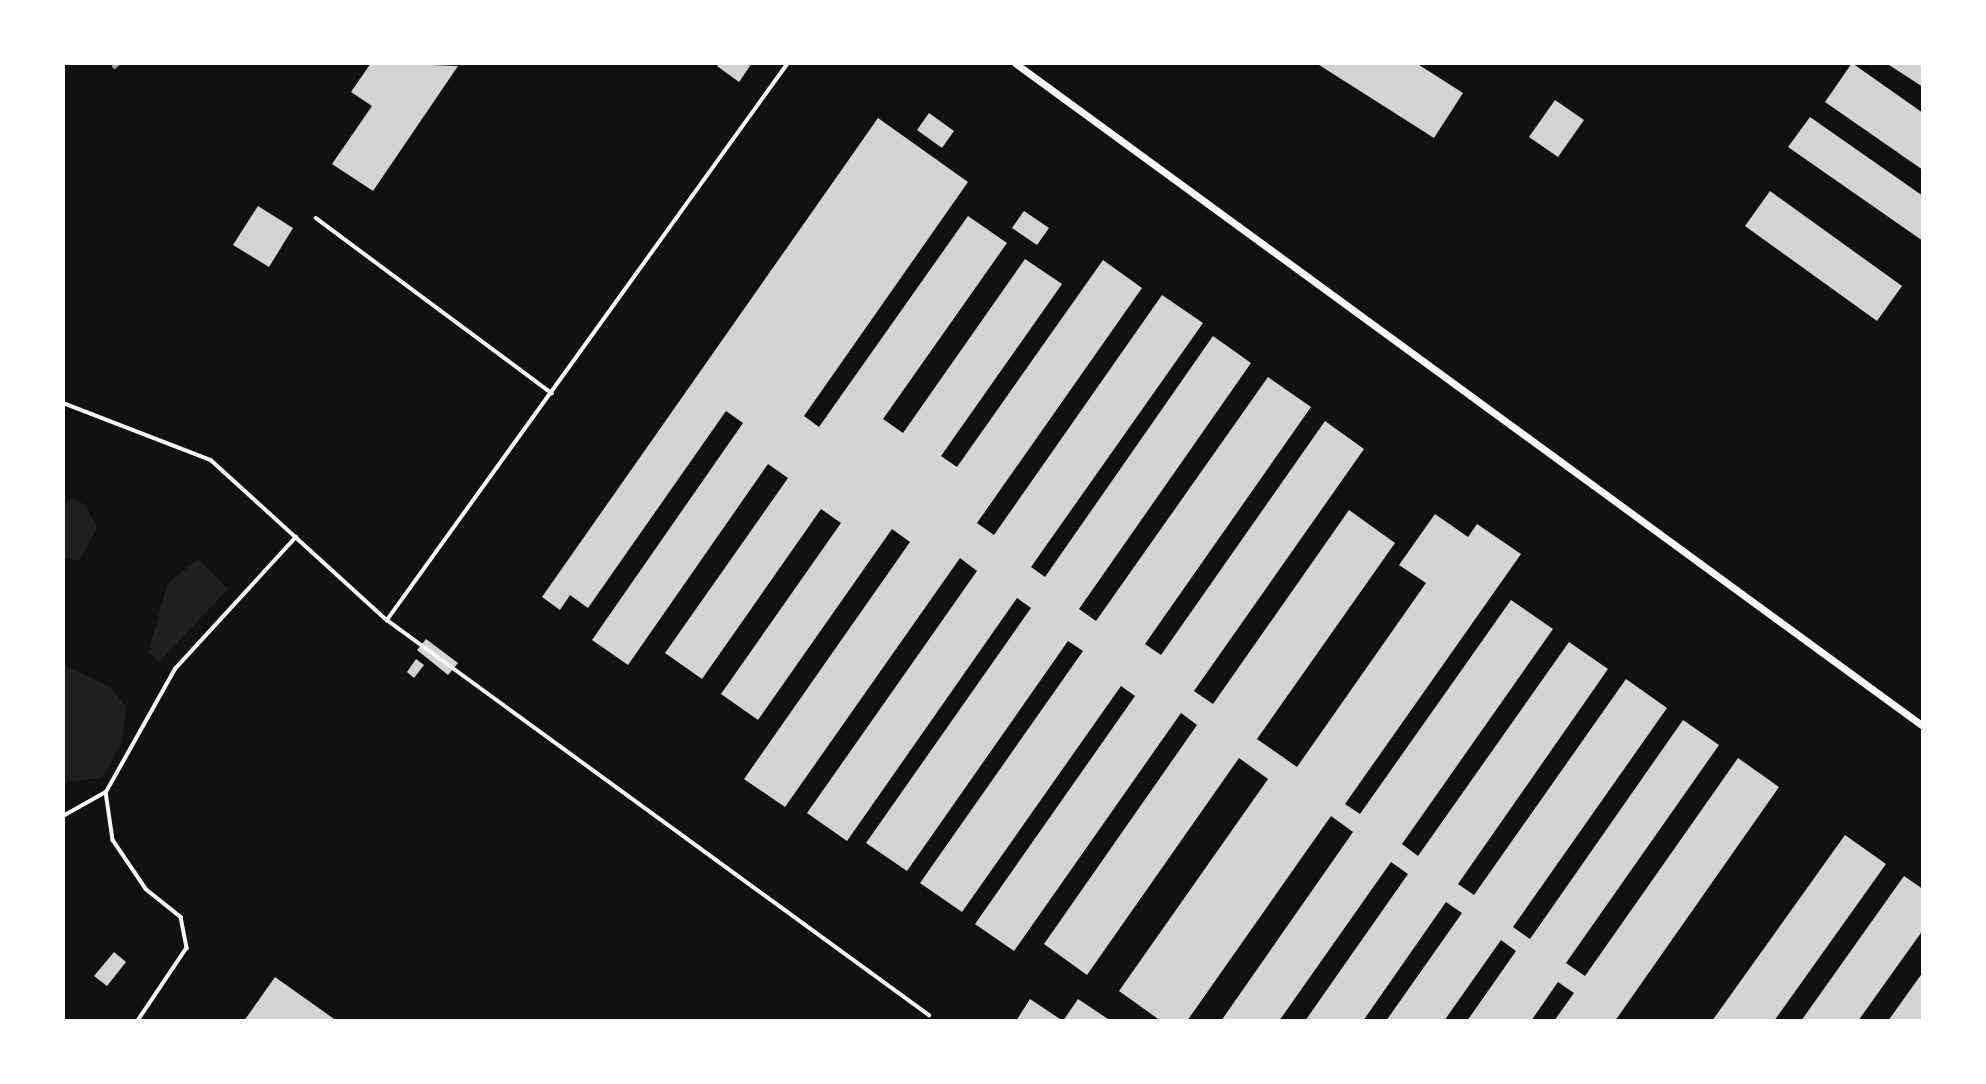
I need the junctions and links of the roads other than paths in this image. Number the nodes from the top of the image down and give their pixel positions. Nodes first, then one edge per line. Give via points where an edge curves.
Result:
1 (788, 63) edge
2 (1015, 63) edge
3 (316, 218) dead end
4 (552, 393) junction
5 (63, 403) edge
6 (296, 537) junction
7 (387, 620) junction
8 (1923, 726) edge
9 (106, 792) junction
10 (63, 816) edge
11 (929, 1016) dead end
12 (138, 1021) edge

1 - 4 lane
2 - 8 street
3 - 4 lane
4 - 7 lane
5 - 6 lane via 211,460
6 - 7 lane
6 - 9 lane via 175,669
7 - 11 lane
9 - 10 lane
9 - 12 lane via 113,840 146,889 181,917 187,948

